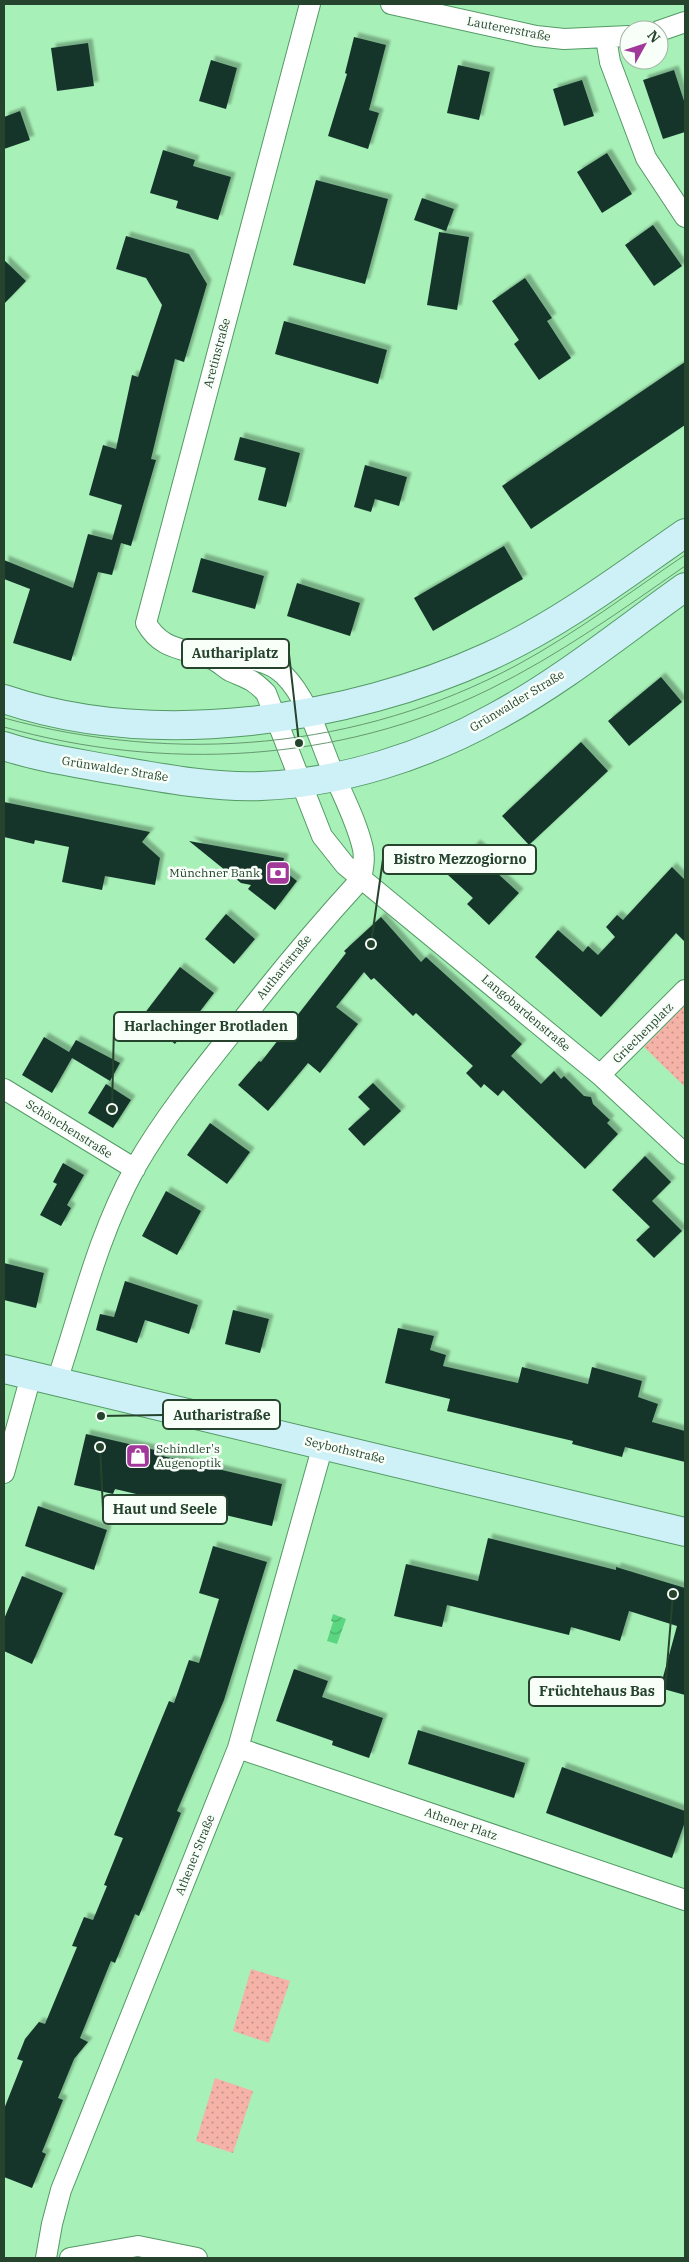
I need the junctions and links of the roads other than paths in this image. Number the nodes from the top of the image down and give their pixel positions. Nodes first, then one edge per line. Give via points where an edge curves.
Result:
1 (310, 4) edge
2 (391, 4) edge
3 (685, 22) edge
4 (669, 28) edge
5 (619, 37) edge
6 (606, 38) junction
7 (685, 217) edge
8 (685, 533) edge
9 (685, 587) edge
10 (215, 660) junction
11 (4, 699) edge
12 (308, 712) junction
13 (275, 718) junction
14 (4, 746) edge
15 (334, 776) junction
16 (300, 782) junction
17 (361, 879) junction
18 (685, 990) edge
19 (600, 1075) junction
20 (4, 1089) edge
21 (685, 1154) edge
22 (135, 1169) junction
23 (4, 1369) edge
24 (44, 1378) junction
25 (323, 1445) junction
26 (4, 1473) edge
27 (685, 1532) edge
28 (238, 1748) junction
29 (685, 1900) edge
30 (46, 2258) edge
31 (70, 2258) edge
32 (197, 2258) edge

1 - 10 street, Aretinstraße via 146,623 160,642
2 - 6 street, Lautererstraße via 536,36
3 - 4 street
5 - 6 street, Lautererstraße
6 - 7 street via 610,62 646,158
8 - 12 main road via 534,634 491,656 446,675 382,695
9 - 15 main road, Grünwalder Straße via 546,686 497,716 412,754
10 - 12 street via 252,659 269,665 283,674
10 - 13 street, Langobardenstraße via 230,671 252,679 266,693
11 - 13 main road via 56,713 138,723 213,725
12 - 13 main road
12 - 15 street
13 - 16 street, Langobardenstraße
14 - 16 main road, Grünwalder Straße via 82,764 209,783 260,786
15 - 16 main road, Grünwalder Straße
15 - 17 street via 356,824 364,851
16 - 17 street, Langobardenstraße via 322,836
17 - 19 street, Langobardenstraße
17 - 22 street, Autharistraße via 310,934 220,1047 173,1110
18 - 19 street, Griechenplatz
19 - 21 street, Langobardenstraße
20 - 22 street, Schönchenstraße
22 - 24 street, Autharistraße
23 - 24 main road, Seybothstraße
24 - 25 main road, Seybothstraße
24 - 26 street, Autharistraße
25 - 27 main road, Seybothstraße
25 - 28 street, Athener Straße
28 - 29 street, Athener Platz
28 - 30 street, Athener Straße via 61,2190
31 - 32 street via 138,2246

